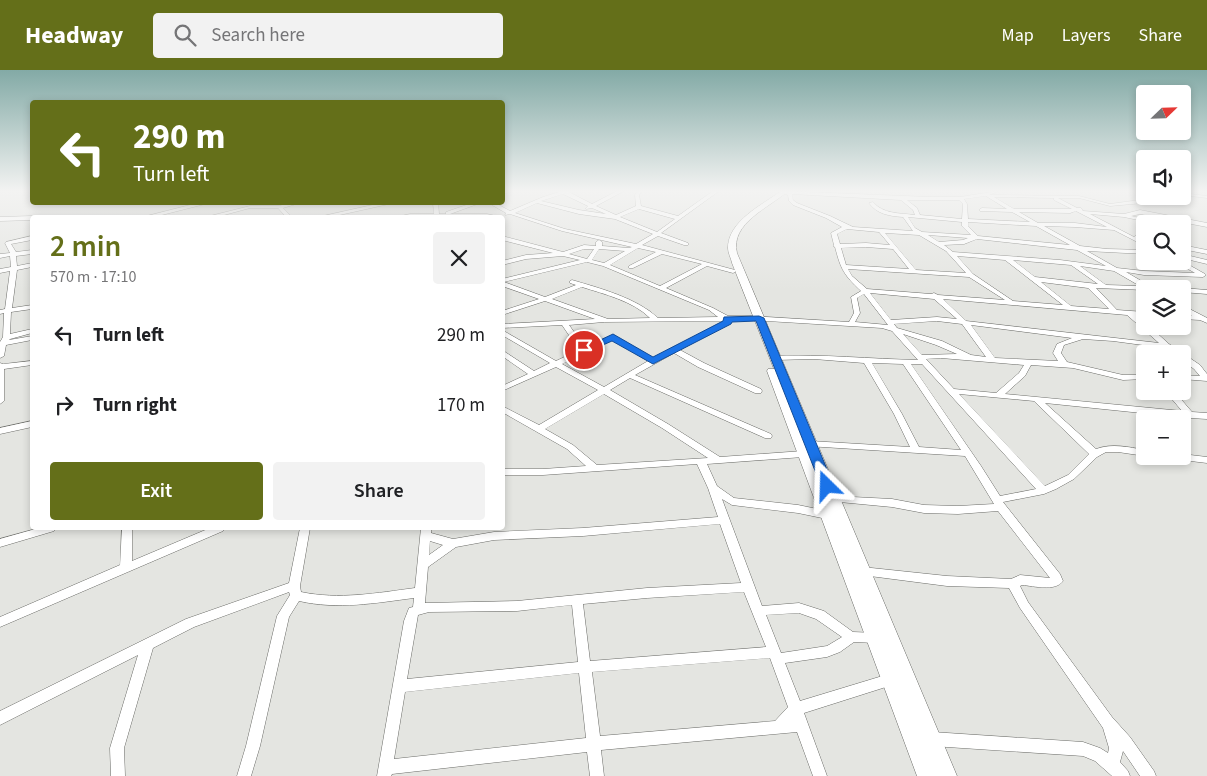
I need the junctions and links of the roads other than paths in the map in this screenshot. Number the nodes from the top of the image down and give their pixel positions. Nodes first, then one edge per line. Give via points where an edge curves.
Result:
1 (544, 224) edge
2 (632, 224) edge
3 (671, 224) edge
4 (736, 224) edge
5 (744, 224) edge
6 (841, 224) edge
7 (910, 224) edge
8 (965, 224) edge
9 (1037, 224) joint
10 (1079, 224) edge
11 (1104, 224) edge
12 (1075, 225) junction
13 (846, 227) junction
14 (1112, 229) junction
15 (881, 231) junction
16 (657, 234) junction
17 (921, 234) junction
18 (30, 238) edge
19 (596, 238) junction
20 (976, 238) junction
21 (505, 239) edge
22 (1135, 239) edge
23 (625, 244) junction
24 (686, 244) dead end
25 (939, 244) junction
26 (11, 245) junction
27 (599, 246) junction
28 (836, 246) junction
29 (1076, 246) junction
30 (0, 247) edge
31 (634, 247) junction
32 (894, 247) junction
33 (1191, 249) edge
34 (30, 252) edge
35 (661, 252) junction
36 (1136, 252) edge
37 (1207, 252) edge
38 (13, 254) junction
39 (563, 254) junction
40 (953, 254) junction
41 (0, 256) edge
42 (1005, 257) junction
43 (1191, 258) edge
44 (589, 260) junction
45 (1207, 262) edge
46 (505, 264) edge
47 (707, 264) junction
48 (1072, 264) junction
49 (30, 265) edge
50 (605, 265) junction
51 (630, 267) dead end
52 (843, 267) junction
53 (1191, 268) edge
54 (12, 269) junction
55 (1116, 269) junction
56 (0, 271) edge
57 (733, 271) junction
58 (914, 271) junction
59 (971, 275) junction
60 (1205, 276) edge
61 (1033, 279) junction
62 (505, 281) edge
63 (1136, 281) edge
64 (572, 282) dead end
65 (505, 283) edge
66 (581, 285) junction
67 (1090, 286) junction
68 (1104, 286) junction
69 (1136, 287) edge
70 (661, 288) junction
71 (865, 291) junction
72 (1191, 291) edge
73 (1207, 292) edge
74 (934, 295) junction
75 (546, 300) junction
76 (1010, 301) junction
77 (30, 306) edge
78 (1069, 307) junction
79 (9, 311) junction
80 (1115, 311) junction
81 (0, 312) edge
82 (505, 312) edge
83 (1128, 312) junction
84 (1191, 312) edge
85 (1136, 313) edge
86 (755, 318) junction
87 (1191, 318) edge
88 (655, 319) junction
89 (727, 319) junction
90 (1204, 319) edge
91 (607, 321) junction
92 (563, 322) junction
93 (890, 322) junction
94 (851, 324) junction
95 (966, 324) junction
96 (505, 326) edge
97 (896, 331) junction
98 (30, 332) edge
99 (505, 334) edge
100 (1082, 337) junction
101 (30, 338) edge
102 (3, 341) edge
103 (1159, 345) edge
104 (1166, 345) edge
105 (584, 350) junction
106 (675, 350) junction
107 (505, 354) edge
108 (0, 356) edge
109 (969, 357) junction
110 (775, 358) junction
111 (923, 359) junction
112 (992, 359) junction
113 (867, 361) junction
114 (653, 362) junction
115 (906, 362) junction
116 (1029, 362) junction
117 (1191, 362) edge
118 (30, 363) edge
119 (555, 364) junction
120 (1064, 364) junction
121 (0, 366) edge
122 (532, 374) junction
123 (629, 375) junction
124 (1136, 378) edge
125 (1191, 378) edge
126 (1207, 379) edge
127 (505, 388) edge
128 (605, 390) junction
129 (758, 391) dead end
130 (953, 391) junction
131 (998, 395) junction
132 (1034, 398) junction
133 (1177, 400) edge
134 (0, 401) edge
135 (505, 410) edge
136 (1151, 410) edge
137 (1186, 410) edge
138 (1191, 414) edge
139 (1207, 416) edge
140 (30, 424) edge
141 (539, 429) junction
142 (0, 431) edge
143 (768, 436) dead end
144 (807, 449) junction
145 (916, 450) junction
146 (1136, 451) edge
147 (967, 453) junction
148 (1095, 454) junction
149 (1191, 458) edge
150 (718, 460) junction
151 (1207, 460) edge
152 (701, 462) junction
153 (595, 469) junction
154 (505, 471) edge
155 (713, 488) junction
156 (1044, 491) junction
157 (833, 499) junction
158 (732, 502) junction
159 (999, 504) junction
160 (719, 509) junction
161 (827, 515) junction
162 (724, 520) junction
163 (43, 530) edge
164 (127, 530) edge
165 (214, 530) edge
166 (305, 530) edge
167 (425, 532) edge
168 (0, 543) edge
169 (453, 543) junction
170 (423, 565) junction
171 (126, 568) junction
172 (862, 572) junction
173 (1013, 584) junction
174 (748, 587) junction
175 (295, 590) junction
176 (421, 592) junction
177 (578, 600) junction
178 (420, 609) junction
179 (758, 611) junction
180 (0, 622) edge
181 (851, 637) junction
182 (874, 638) junction
183 (889, 639) junction
184 (147, 645) junction
185 (776, 656) junction
186 (584, 667) junction
187 (889, 680) junction
188 (399, 686) junction
189 (796, 709) junction
190 (0, 718) edge
191 (1107, 722) junction
192 (802, 725) junction
193 (778, 727) junction
194 (932, 739) junction
195 (594, 744) junction
196 (1109, 762) junction
197 (385, 771) edge
198 (118, 776) edge
199 (244, 776) edge
200 (598, 776) edge
201 (820, 776) edge
202 (926, 776) edge
203 (947, 776) edge
204 (1123, 776) edge
205 (1150, 776) edge

1 - 19 street
2 - 16 street
3 - 16 street
4 - 57 main road via 725,245
5 - 86 main road via 733,238 732,247
6 - 13 street
7 - 17 street
8 - 20 street
9 - 12 street
9 - 29 street
10 - 12 street
11 - 14 street
12 - 14 street
13 - 15 street
13 - 28 street via 834,233
14 - 22 street
15 - 17 street
15 - 32 street
16 - 24 street
16 - 31 street
17 - 20 street
17 - 25 street
18 - 26 street via 8,243
19 - 23 street
19 - 27 street
20 - 25 street
20 - 29 street
21 - 39 street
23 - 27 street
23 - 31 street
25 - 40 street
26 - 30 street
26 - 38 street
27 - 31 street
27 - 39 street via 580,247
27 - 44 street
28 - 32 street
28 - 52 street
29 - 36 street
29 - 55 street
31 - 35 street
31 - 50 street
32 - 58 street
33 - 37 street
34 - 38 street
35 - 47 street
35 - 51 street
38 - 41 street
38 - 54 street
39 - 44 street
39 - 46 street via 526,257
40 - 42 street
40 - 59 street
42 - 48 street
42 - 61 street
43 - 45 street
44 - 50 street
44 - 62 street
47 - 57 street
47 - 70 street
48 - 55 street
48 - 68 street
49 - 54 street
50 - 70 street
52 - 58 street
52 - 71 street
53 - 60 street
54 - 56 street
54 - 79 street
55 - 60 street
55 - 63 street
57 - 86 main road
58 - 59 street
59 - 76 street
61 - 67 street
61 - 78 street
64 - 66 street
65 - 75 street
66 - 75 street
66 - 88 street via 628,302
67 - 68 street
67 - 80 street
68 - 69 street
70 - 89 street
71 - 74 street
71 - 93 street
71 - 94 street via 854,297 857,313
72 - 73 street
74 - 76 street
74 - 95 street
75 - 82 street
75 - 91 street
76 - 78 street
77 - 79 street
78 - 80 street
79 - 81 street
79 - 102 street
80 - 83 street
83 - 85 street
83 - 104 street
84 - 90 street
86 - 89 street
86 - 94 street
86 - 110 main road
86 - 144 main road
87 - 90 street
88 - 89 street
88 - 91 street
89 - 106 street via 728,322
91 - 92 street
92 - 96 street
92 - 105 street
93 - 95 street via 929,318
93 - 97 street
94 - 97 street via 883,326
95 - 100 street
95 - 112 street
97 - 109 street via 939,343
97 - 111 street
98 - 102 street
99 - 119 street
100 - 103 street
100 - 120 street via 1061,344 1058,353
101 - 102 street
102 - 108 street
105 - 114 street via 613,337
105 - 119 street
106 - 114 street
106 - 129 street
107 - 122 street
109 - 111 street
109 - 112 street
110 - 113 street
110 - 144 main road
111 - 115 street
111 - 130 street
112 - 116 street
113 - 115 street
113 - 145 street
114 - 123 street
115 - 147 street
116 - 120 street
116 - 131 street via 1022,374
117 - 126 street
118 - 121 street
119 - 122 street
119 - 128 street
120 - 124 street via 1112,376
121 - 134 street
122 - 127 street
123 - 128 street
123 - 143 street
125 - 126 street
128 - 141 street
128 - 150 street
130 - 131 street
130 - 156 street
131 - 132 street
132 - 136 street
132 - 148 street
133 - 137 street
135 - 141 street
138 - 139 street
140 - 142 street
141 - 153 street via 570,447
144 - 145 street
144 - 150 street
144 - 157 main road
144 - 161 main road
145 - 147 street
146 - 148 street via 1114,449
147 - 159 street
148 - 156 street via 1070,477
149 - 151 street
150 - 152 street
152 - 153 street
152 - 155 street
153 - 154 street
155 - 158 street
155 - 160 street
156 - 159 street
157 - 159 street via 924,509 958,510
157 - 172 main road
158 - 160 street
158 - 161 street
159 - 173 street via 1057,581 1020,580
160 - 162 street
161 - 182 main road
162 - 169 street via 494,536
162 - 174 street
163 - 168 street
164 - 171 street
165 - 171 street
166 - 175 street
167 - 169 street
167 - 170 street
169 - 170 street
170 - 176 street
171 - 180 street
172 - 173 street
172 - 183 main road
173 - 191 street via 1024,605
174 - 177 street
174 - 179 street
175 - 176 street via 308,599 353,600
175 - 184 street via 190,623
175 - 199 street via 283,616
176 - 178 street
177 - 178 street via 517,606
177 - 186 street
178 - 188 street via 414,612 410,621
179 - 181 street via 799,608 820,615
179 - 185 street
181 - 182 street
181 - 185 street via 835,649
182 - 183 street
182 - 187 main road
183 - 194 main road
184 - 190 street
184 - 198 street via 117,748
185 - 186 street
185 - 189 street
186 - 188 street
186 - 195 street
187 - 189 street
187 - 202 main road
188 - 197 street
189 - 192 street
189 - 193 street
191 - 196 street via 1116,748 1114,758
191 - 205 street
192 - 193 street
192 - 201 street
193 - 195 street
194 - 196 street via 1083,749
194 - 203 main road
195 - 197 street
195 - 200 street
196 - 204 street

